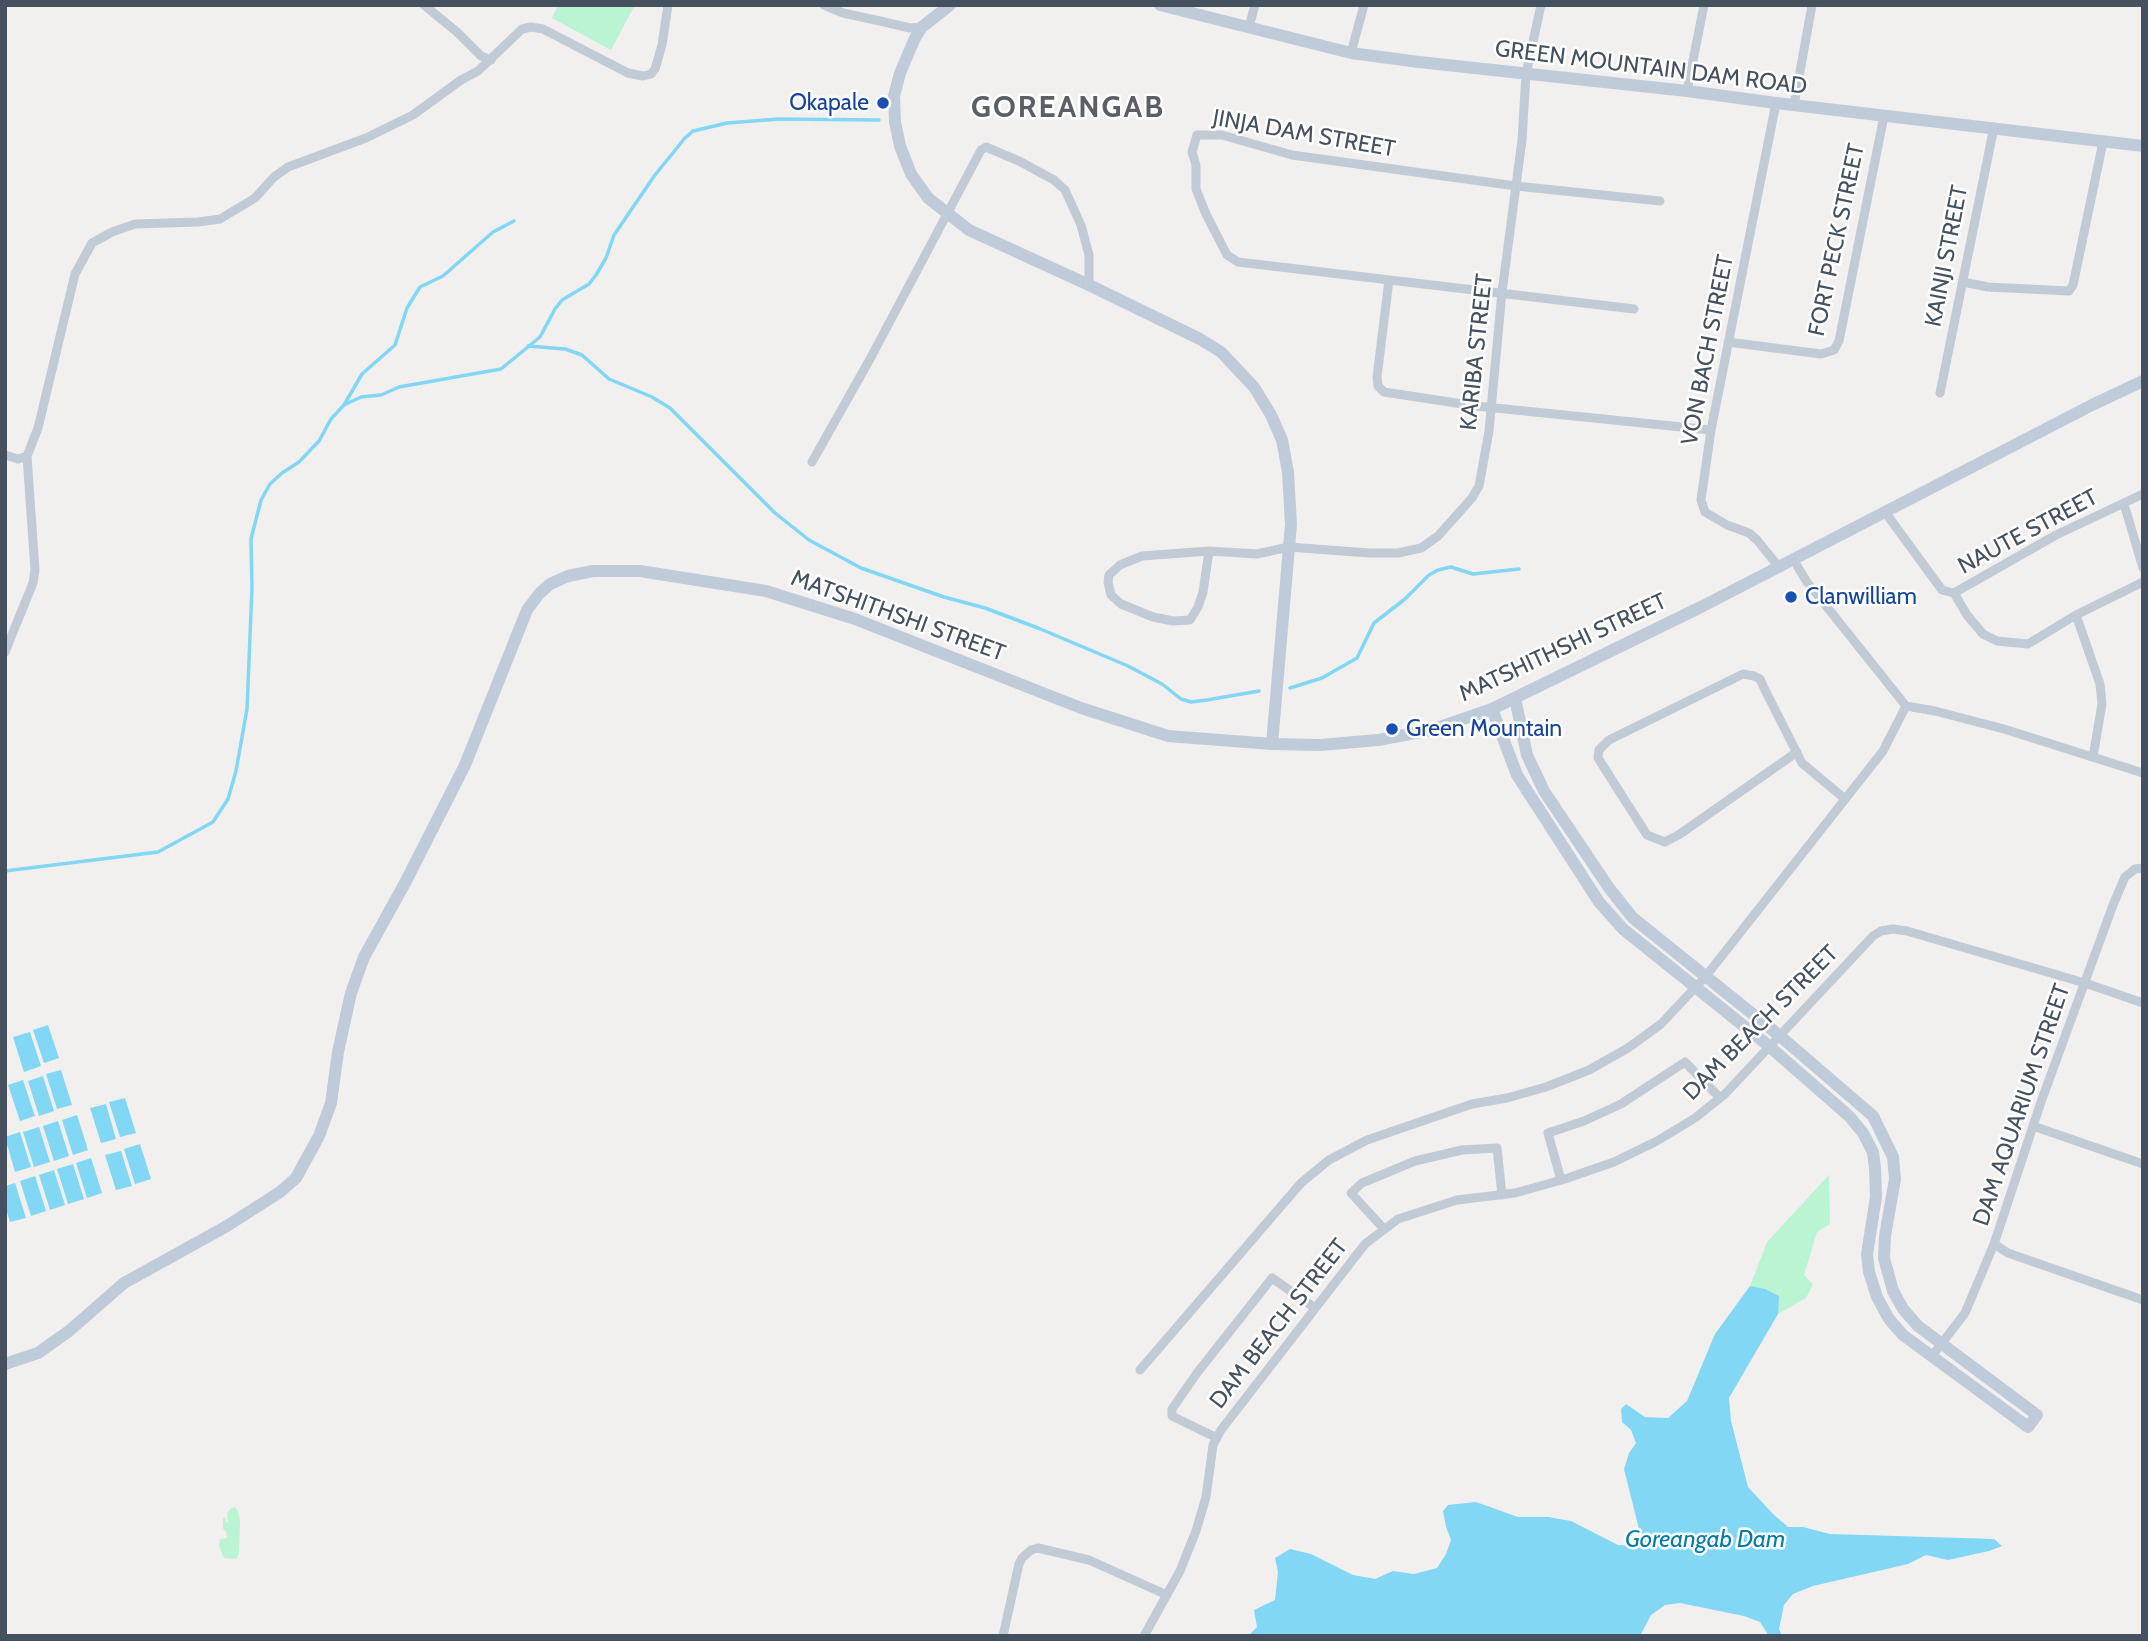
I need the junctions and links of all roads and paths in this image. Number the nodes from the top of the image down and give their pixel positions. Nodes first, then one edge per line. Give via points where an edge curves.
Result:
1 (424, 5) edge
2 (668, 5) edge
3 (824, 5) edge
4 (950, 5) edge
5 (1160, 5) edge
6 (1255, 5) edge
7 (1364, 5) edge
8 (1541, 5) edge
9 (1704, 5) edge
10 (1812, 5) edge
11 (922, 27) junction
12 (1249, 27) junction
13 (1351, 52) junction
14 (491, 60) junction
15 (1526, 74) junction
16 (1687, 91) junction
17 (1776, 103) junction
18 (1794, 105) junction
19 (1884, 116) junction
20 (1994, 127) junction
21 (2103, 142) junction
22 (2143, 146) edge
23 (1516, 186) junction
24 (1660, 201) dead end
25 (947, 215) junction
26 (1389, 280) junction
27 (1963, 282) junction
28 (1089, 285) junction
29 (1502, 292) junction
30 (1634, 309) dead end
31 (1728, 342) junction
32 (2143, 381) edge
33 (1940, 393) dead end
34 (1492, 407) junction
35 (1712, 429) junction
36 (5, 455) edge
37 (27, 456) junction
38 (812, 463) dead end
39 (2143, 494) edge
40 (2124, 504) junction
41 (1885, 512) junction
42 (1289, 547) junction
43 (1209, 551) junction
44 (1793, 559) junction
45 (1778, 566) junction
46 (2143, 568) edge
47 (2143, 582) edge
48 (1954, 593) junction
49 (2076, 615) junction
50 (5, 652) edge
51 (1515, 698) junction
52 (1906, 706) junction
53 (1492, 709) junction
54 (1272, 744) junction
55 (1797, 752) junction
56 (2093, 757) junction
57 (2143, 773) edge
58 (1845, 799) junction
59 (2143, 868) edge
60 (1706, 976) junction
61 (2085, 983) junction
62 (1696, 989) junction
63 (2143, 1003) edge
64 (1780, 1036) junction
65 (1770, 1047) junction
66 (1720, 1098) junction
67 (2034, 1126) junction
68 (2143, 1164) edge
69 (1561, 1180) junction
70 (1502, 1195) junction
71 (1384, 1229) junction
72 (1994, 1244) junction
73 (2143, 1300) edge
74 (1315, 1308) junction
75 (1944, 1344) junction
76 (1932, 1356) junction
77 (5, 1364) edge
78 (1140, 1370) dead end
79 (1217, 1438) junction
80 (1167, 1595) junction
81 (1003, 1636) edge
82 (1144, 1636) edge

1 - 14 street
2 - 14 street via 662,45 651,74 628,73 558,35 531,27 522,29
3 - 11 street via 880,22
4 - 11 street
5 - 12 street, GREEN MOUNTAIN DAM ROAD
6 - 12 street
7 - 13 street
8 - 15 street, KARIBA STREET
9 - 16 street
10 - 18 street
11 - 25 street via 900,73 894,96 895,121 911,174
12 - 13 street, GREEN MOUNTAIN DAM ROAD
13 - 15 street, GREEN MOUNTAIN DAM ROAD
14 - 37 street via 388,129 288,167 255,198 220,219 135,224 92,243 75,274
15 - 16 street, GREEN MOUNTAIN DAM ROAD
15 - 23 street, KARIBA STREET
16 - 17 street, GREEN MOUNTAIN DAM ROAD
17 - 18 street, GREEN MOUNTAIN DAM ROAD
17 - 31 street, VON BACH STREET
18 - 19 street, GREEN MOUNTAIN DAM ROAD
19 - 20 street, GREEN MOUNTAIN DAM ROAD
19 - 31 street, FORT PECK STREET via 1834,350 1821,355
20 - 21 street, GREEN MOUNTAIN DAM ROAD
20 - 27 street, KAINJI STREET
21 - 22 street, GREEN MOUNTAIN DAM ROAD
21 - 27 street via 2069,291
23 - 24 street
23 - 26 street, JINJA DAM STREET via 1292,155 1222,135 1197,135 1192,152 1196,189 1227,255 1252,265
23 - 29 street, KARIBA STREET
25 - 28 street via 969,230
25 - 28 street via 981,150 986,147 1019,161 1065,190 1089,255
25 - 38 street
26 - 29 street, JINJA DAM STREET
26 - 34 street via 1378,386 1384,392
27 - 33 street, KAINJI STREET
28 - 42 street via 1200,339 1221,352 1254,387 1282,440 1291,494
29 - 30 street, JINJA DAM STREET
29 - 34 street, KARIBA STREET
31 - 35 street, VON BACH STREET
32 - 41 street, MATSHITHSHI STREET
34 - 35 street
34 - 42 street, KARIBA STREET via 1479,486 1465,508 1421,548 1398,553
35 - 45 street, VON BACH STREET via 1701,500 1705,512 1749,533
36 - 37 street
37 - 50 street via 36,570
39 - 40 street, NAUTE STREET
40 - 46 street
40 - 48 street, NAUTE STREET via 2056,535
41 - 44 street, MATSHITHSHI STREET
41 - 48 street, NAUTE STREET via 1942,590
42 - 43 street, KARIBA STREET via 1257,554
42 - 54 street
43 - 43 street, KARIBA STREET via 1142,556 1120,565 1110,575 1111,595 1153,617 1190,620 1203,592
44 - 45 street, MATSHITHSHI STREET
44 - 52 street
45 - 51 street, MATSHITHSHI STREET
47 - 49 street
48 - 49 street via 1983,634 2013,644 2039,640
49 - 56 street via 2100,684 2102,704
51 - 53 street, MATSHITHSHI STREET
51 - 60 street via 1527,755 1544,790 1609,888 1633,918
52 - 56 street via 2004,729
52 - 58 street via 1883,751
53 - 54 street, MATSHITHSHI STREET via 1431,730 1390,738
53 - 62 street via 1517,775 1599,902 1623,929
54 - 77 street, MATSHITHSHI STREET via 1168,736 1081,708 855,619 766,591 640,571 580,573 550,584 527,610 465,765 364,957 351,993 331,1103 296,1178 227,1226 124,1283 38,1353
55 - 55 street via 1760,679 1743,674 1609,740 1598,758 1647,835 1665,842
55 - 58 street via 1802,763
56 - 57 street
58 - 60 street
59 - 61 street, DAM AQUARIUM STREET via 2125,877
60 - 62 street
60 - 64 street
61 - 63 street, DAM BEACH STREET
61 - 64 street, DAM BEACH STREET via 1893,929 1873,936
61 - 67 street, DAM AQUARIUM STREET
62 - 65 street
62 - 78 street via 1661,1024 1588,1070 1546,1087 1472,1104 1367,1140 1329,1160 1301,1183
64 - 65 street, DAM BEACH STREET
64 - 75 street via 1873,1115 1893,1157 1895,1179 1885,1236 1886,1271 1903,1309
65 - 66 street, DAM BEACH STREET
65 - 76 street via 1850,1117 1873,1152 1876,1197 1867,1254 1877,1297 1903,1335
66 - 69 street, DAM BEACH STREET via 1657,1140 1614,1162
66 - 69 street via 1685,1062 1621,1104 1548,1133
67 - 68 street
67 - 72 street, DAM AQUARIUM STREET
69 - 70 street, DAM BEACH STREET
70 - 71 street, DAM BEACH STREET via 1420,1210
70 - 71 street via 1497,1147 1415,1161 1363,1183 1351,1193
71 - 74 street, DAM BEACH STREET via 1365,1244
72 - 73 street
72 - 75 street, DAM AQUARIUM STREET via 1965,1313
74 - 79 street, DAM BEACH STREET
74 - 79 street via 1272,1278 1197,1373 1172,1409 1172,1416
75 - 76 street, DAM AQUARIUM STREET
75 - 76 street via 2037,1415 2028,1427
79 - 80 street via 1196,1531
80 - 81 street via 1088,1560 1038,1548 1021,1558
80 - 82 street

